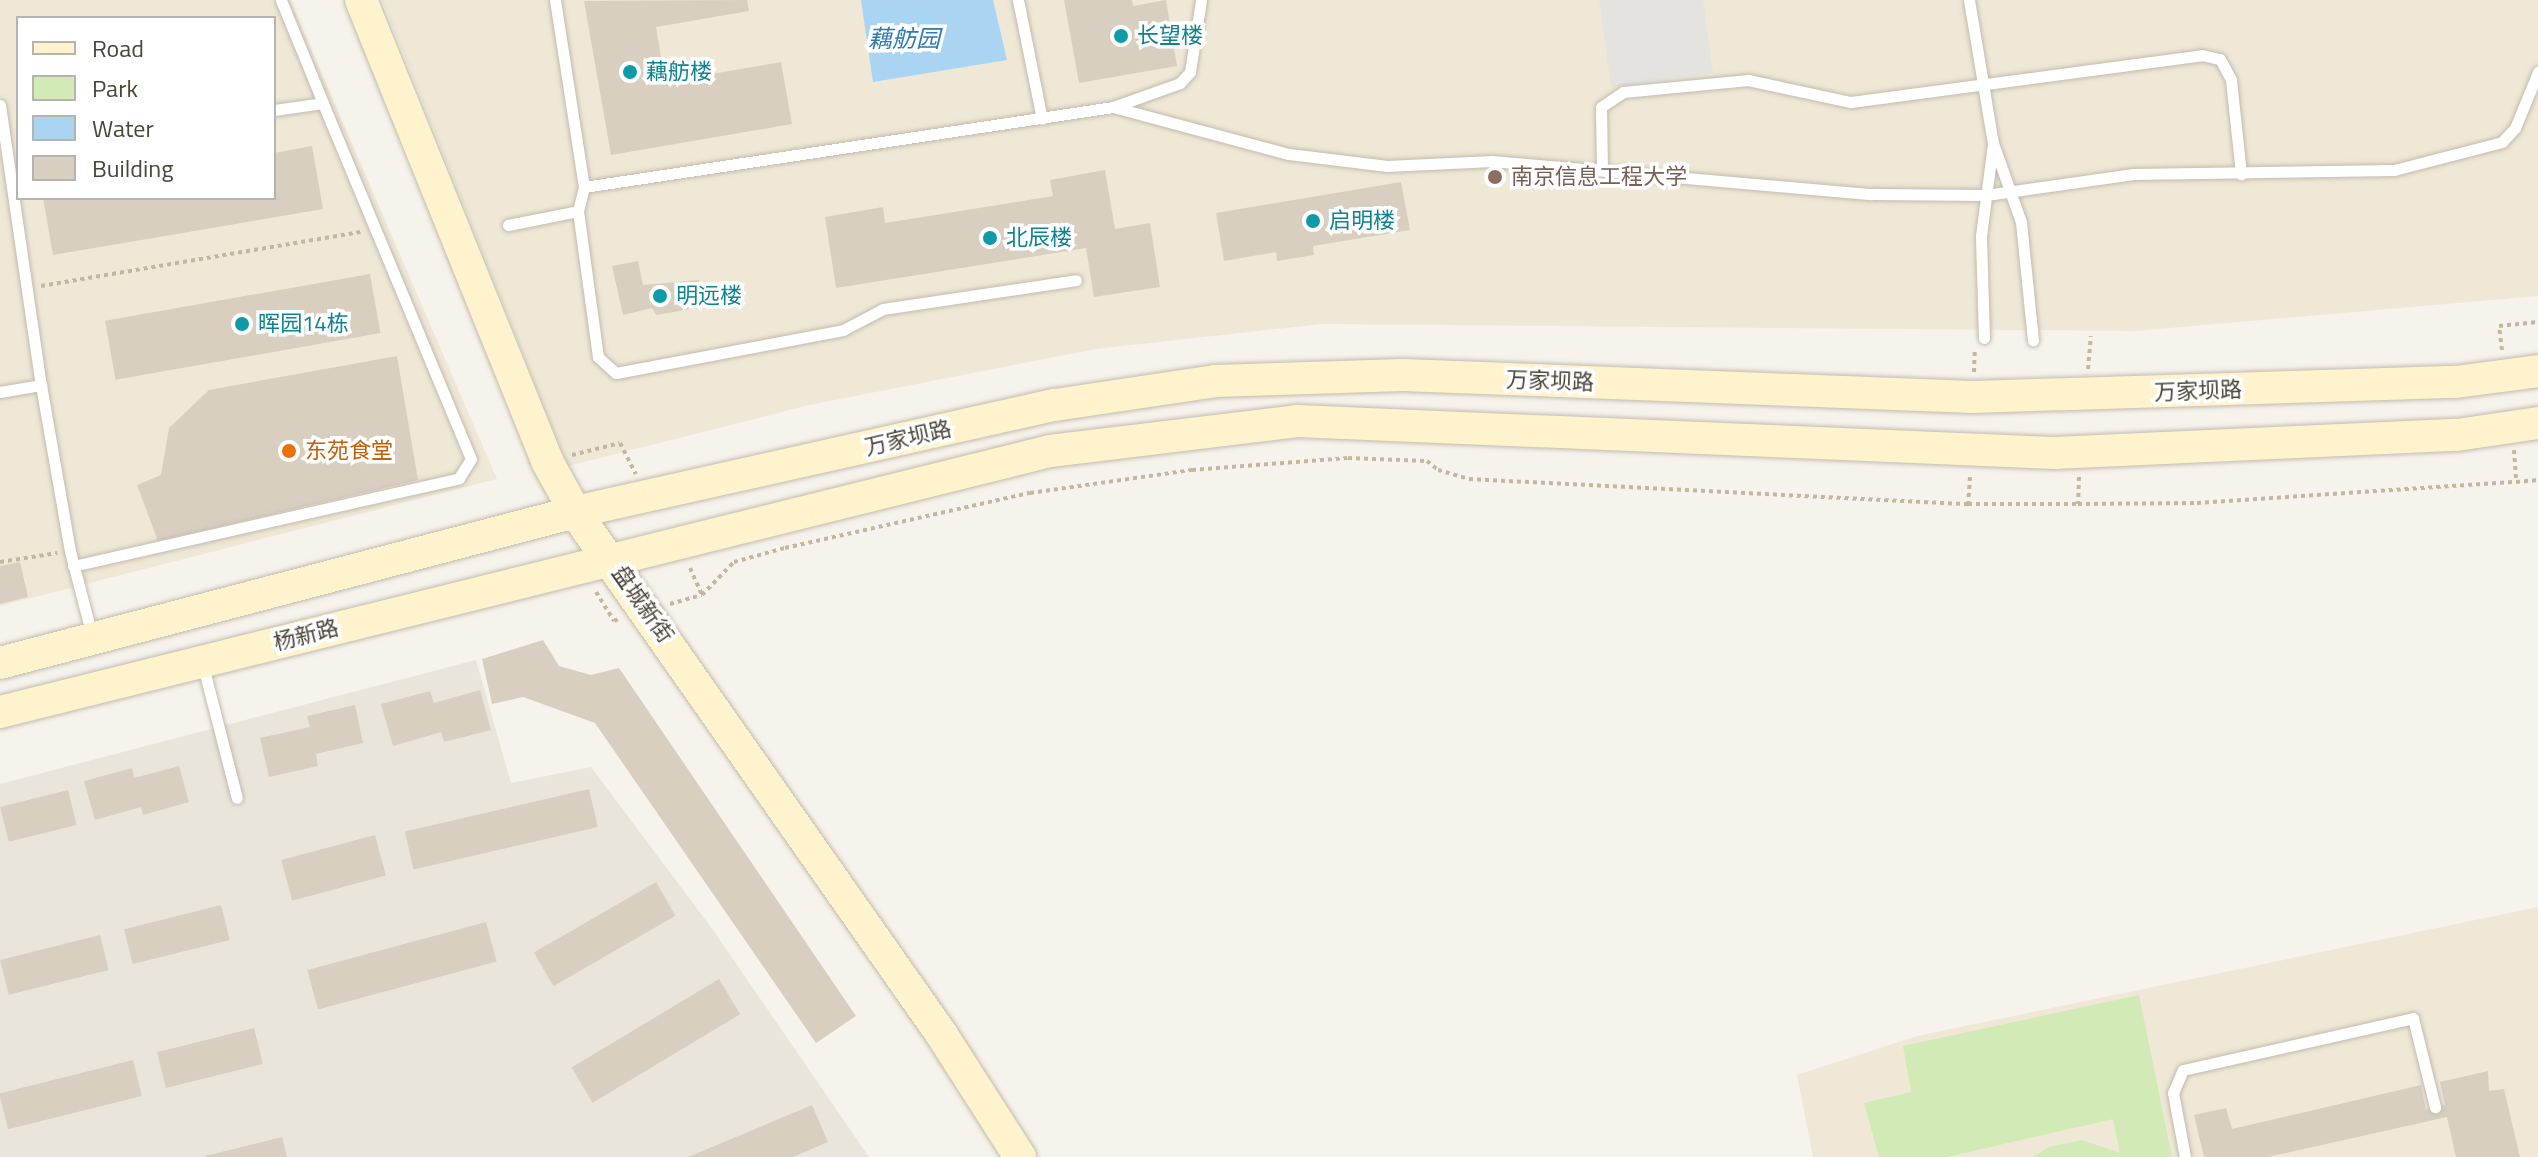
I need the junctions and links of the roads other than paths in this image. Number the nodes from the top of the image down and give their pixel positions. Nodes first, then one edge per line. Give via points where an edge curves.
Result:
1 (281, 0) edge
2 (361, 0) edge
3 (555, 0) edge
4 (1018, 0) edge
5 (1201, 0) edge
6 (1969, 0) edge
7 (2538, 72) edge
8 (1985, 87) junction
9 (323, 103) junction
10 (0, 105) edge
11 (1113, 107) junction
12 (276, 110) edge
13 (1042, 119) junction
14 (1993, 143) junction
15 (12, 150) edge
16 (1602, 170) junction
17 (2241, 174) junction
18 (16, 187) edge
19 (584, 187) junction
20 (2013, 194) junction
21 (1986, 195) junction
22 (17, 200) edge
23 (578, 211) junction
24 (508, 225) dead end
25 (1076, 280) dead end
26 (1984, 338) dead end
27 (2033, 340) dead end
28 (2538, 371) edge
29 (41, 385) junction
30 (0, 392) edge
31 (2538, 423) edge
32 (575, 512) junction
33 (611, 558) junction
34 (73, 566) junction
35 (93, 640) junction
36 (202, 662) junction
37 (0, 663) edge
38 (0, 712) edge
39 (237, 798) dead end
40 (2435, 1107) dead end
41 (1020, 1157) edge
42 (2185, 1157) edge

1 - 9 lane
2 - 32 main road, 盘城新街 via 547,461
3 - 19 lane
4 - 13 lane
5 - 11 lane via 1190,72 1180,83
6 - 8 lane
7 - 17 lane via 2515,128 2502,142 2394,170
8 - 14 lane
8 - 16 lane via 1851,102 1748,80 1623,92 1601,107
8 - 17 lane via 2202,55 2220,59 2231,80
9 - 12 lane
9 - 34 lane via 471,459 459,478
10 - 15 lane
11 - 13 lane
11 - 16 lane via 1303,156 1387,166 1492,161
13 - 19 lane
14 - 20 lane
14 - 21 lane
15 - 18 lane
16 - 21 lane via 1872,194
17 - 20 lane via 2134,174
19 - 23 lane
20 - 21 lane
20 - 27 lane via 2021,222
21 - 26 lane via 1981,236
22 - 29 lane
23 - 24 lane
23 - 25 lane via 598,357 616,373 843,330 883,309
28 - 32 main road, 万家坝路 via 2456,382 1973,397 1403,375 1215,381 1055,405
29 - 30 lane
29 - 34 lane
31 - 33 main road, 万家坝路 via 2457,435 2081,451 1804,446 1297,421 1050,451
32 - 33 main road, 盘城新街
32 - 35 main road
33 - 36 main road, 杨新路
33 - 41 main road, 盘城新街 via 942,1035
34 - 35 lane
35 - 37 main road
36 - 38 main road, 杨新路
36 - 39 lane
40 - 42 lane via 2413,1018 2183,1070 2173,1093

